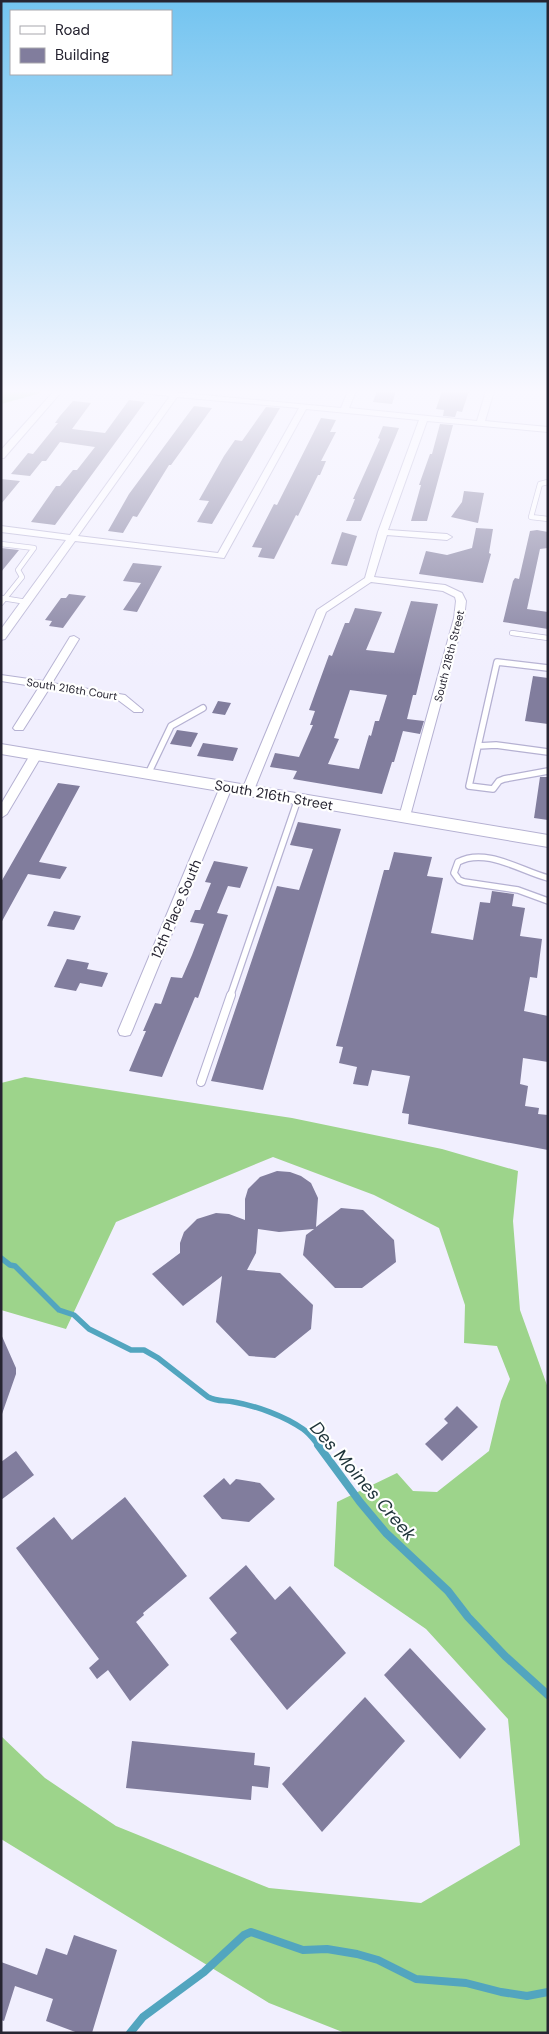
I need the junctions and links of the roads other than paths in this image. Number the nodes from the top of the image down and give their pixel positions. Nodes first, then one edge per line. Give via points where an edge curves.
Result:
1 (109, 486) edge
2 (260, 486) edge
3 (399, 486) edge
4 (540, 486) edge
5 (548, 519) edge
6 (1, 529) edge
7 (383, 532) junction
8 (447, 537) dead end
9 (72, 538) junction
10 (1, 544) edge
11 (369, 579) junction
12 (2, 600) edge
13 (26, 602) junction
14 (512, 633) dead end
15 (1, 637) edge
16 (548, 638) edge
17 (74, 639) dead end
18 (548, 668) edge
19 (1, 678) edge
20 (46, 685) junction
21 (203, 708) dead end
22 (138, 710) dead end
23 (19, 728) dead end
24 (478, 746) junction
25 (1, 748) edge
26 (548, 752) edge
27 (36, 754) junction
28 (548, 771) edge
29 (148, 774) junction
30 (226, 787) junction
31 (248, 790) junction
32 (298, 799) junction
33 (1, 814) edge
34 (405, 817) junction
35 (548, 841) edge
36 (548, 878) edge
37 (548, 901) edge
38 (125, 1032) dead end
39 (201, 1082) dead end

1 - 9 street
2 - 9 street via 221,556
3 - 7 street
4 - 5 lane via 532,517
6 - 9 street
7 - 8 street
7 - 11 street
9 - 13 street
10 - 12 lane via 34,548 18,570 22,577
11 - 31 street via 322,610
11 - 34 street, South 218th Street via 445,588 459,595 461,601 434,716
12 - 13 lane
13 - 15 street
14 - 16 lane
17 - 20 street
18 - 24 lane via 496,662
19 - 20 street, South 216th Court
20 - 22 street, South 216th Court via 121,697
20 - 23 street
21 - 29 lane via 171,726
24 - 26 lane via 496,745
24 - 28 lane via 469,786 493,789 504,779
25 - 27 main road, South 216th Street
27 - 29 main road, South 216th Street
27 - 33 street
29 - 30 main road, South 216th Street
30 - 31 main road, South 216th Street
30 - 38 street, 12th Place South
31 - 32 main road, South 216th Street
32 - 34 main road, South 216th Street
32 - 39 lane
34 - 35 main road, South 216th Street
36 - 37 lane via 477,856 461,859 454,873 464,882 527,893

